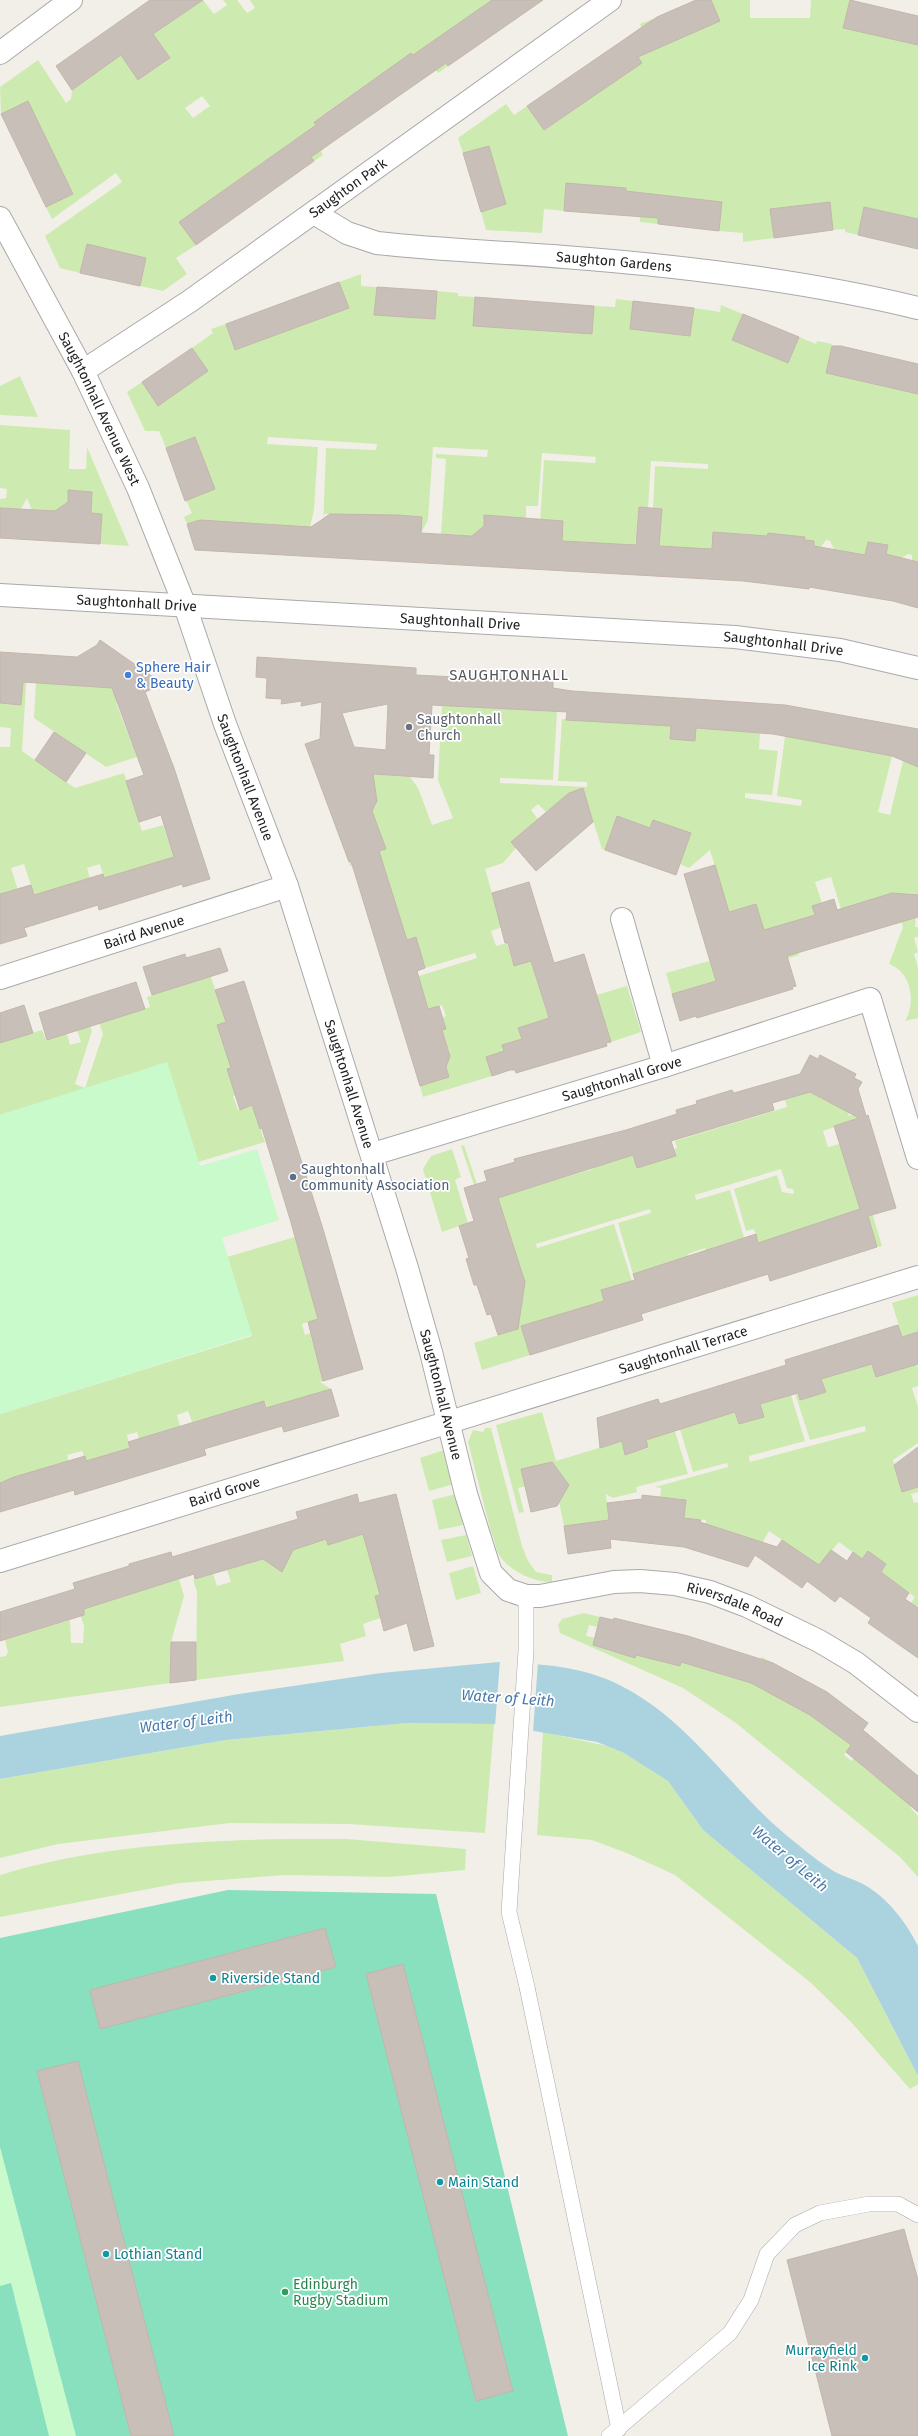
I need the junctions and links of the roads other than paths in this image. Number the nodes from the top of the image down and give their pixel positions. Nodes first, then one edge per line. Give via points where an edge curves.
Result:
1 (71, 0) edge
2 (610, 0) edge
3 (0, 53) edge
4 (314, 213) junction
5 (0, 218) edge
6 (918, 308) edge
7 (83, 372) junction
8 (0, 595) edge
9 (185, 606) junction
10 (918, 668) edge
11 (287, 886) junction
12 (622, 919) dead end
13 (0, 978) edge
14 (664, 1066) junction
15 (373, 1154) junction
16 (918, 1158) edge
17 (918, 1277) edge
18 (448, 1421) junction
19 (0, 1561) edge
20 (526, 1596) junction
21 (918, 1710) edge
22 (918, 2215) edge
23 (614, 2432) edge

1 - 3 street
2 - 4 street, Saughton Park
4 - 6 street, Saughton Gardens via 347,233 377,243 676,268 831,289
4 - 7 street, Saughton Park via 190,301
5 - 7 street, Saughtonhall Avenue West
7 - 9 street, Saughtonhall Avenue West via 138,488
8 - 9 street, Saughtonhall Drive
9 - 10 street, Saughtonhall Drive via 735,637 840,650
9 - 11 street, Saughtonhall Avenue via 225,724
11 - 13 street, Baird Avenue
11 - 15 street, Saughtonhall Avenue
12 - 14 street
14 - 15 street, Saughtonhall Grove
14 - 16 street, Saughtonhall Grove via 870,999
15 - 18 street, Saughtonhall Avenue via 431,1352
17 - 18 street, Saughtonhall Terrace
18 - 19 street, Baird Grove
18 - 20 street, Saughtonhall Avenue via 466,1494 491,1573 508,1590
20 - 21 street, Riversdale Road via 540,1596 614,1582 640,1581 675,1584 710,1592 747,1606 819,1641 856,1664
20 - 23 lane via 526,1651 509,1912 527,1987
22 - 23 lane via 898,2204 870,2204 820,2213 795,2225 768,2254 751,2300 730,2333

